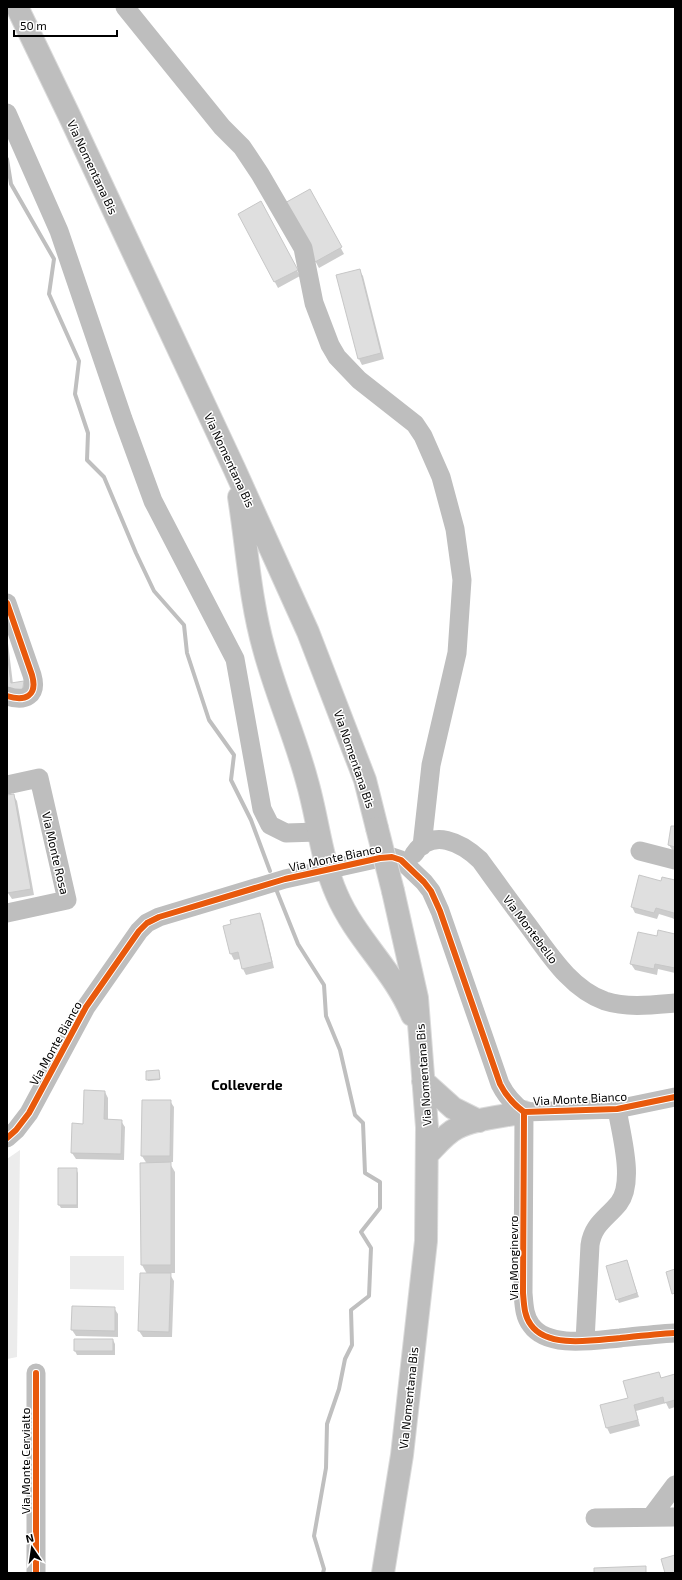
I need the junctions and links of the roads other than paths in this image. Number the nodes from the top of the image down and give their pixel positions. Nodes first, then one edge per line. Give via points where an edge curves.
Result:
1 (17, 7) edge
2 (124, 7) edge
3 (7, 114) edge
4 (234, 468) junction
5 (7, 603) edge
6 (7, 696) edge
7 (7, 785) edge
8 (318, 832) junction
9 (422, 846) junction
10 (640, 851) dead end
11 (675, 860) edge
12 (408, 866) junction
13 (327, 868) junction
14 (7, 913) edge
15 (675, 1003) edge
16 (419, 1033) junction
17 (423, 1081) junction
18 (675, 1097) edge
19 (617, 1109) junction
20 (524, 1112) junction
21 (480, 1121) junction
22 (7, 1138) edge
23 (427, 1155) junction
24 (675, 1333) edge
25 (586, 1341) junction
26 (36, 1373) dead end
27 (675, 1485) edge
28 (651, 1517) junction
29 (675, 1517) edge
30 (595, 1518) dead end
31 (36, 1573) edge
32 (382, 1573) edge

1 - 4 main road, Via Nomentana Bis
2 - 9 street via 222,127 242,146 303,248 314,303 337,357 359,380 415,424 441,477 455,530 462,580 457,653 431,765
3 - 8 street via 59,230 153,501 235,659 262,808 270,825 286,832
4 - 8 main road via 255,613 262,642 304,768
4 - 16 main road, Via Nomentana Bis, bridge via 308,632 365,780 417,998
5 - 6 street via 34,683 33,690 26,697 18,699
7 - 14 street, Via Monte Rosa via 39,778 67,900
8 - 13 main road
9 - 12 street
9 - 15 street, Via Montebello via 437,840 449,840 471,852 480,860 558,966 574,982 594,995 606,1001 625,1005
10 - 11 street
12 - 13 street, Via Monte Bianco via 392,857
12 - 20 street, Via Monte Bianco via 431,891 500,1084 510,1101
13 - 16 main road via 341,902 358,932 395,982 409,1007
13 - 22 street, Via Monte Bianco via 201,904 148,923 139,931 86,1007 29,1113
16 - 17 main road, Via Nomentana Bis
17 - 21 main road via 453,1108
17 - 23 main road, Via Nomentana Bis
18 - 19 street, Via Monte Bianco
19 - 20 street, Via Monte Bianco
19 - 25 street via 627,1184 620,1202 600,1222 592,1236
20 - 21 main road
20 - 25 street, Via Monginevro via 523,1293 526,1318 543,1336 562,1341
21 - 23 main road via 452,1131
23 - 32 main road, Via Nomentana Bis via 426,1241 402,1455
24 - 25 street, Via Monginevro
26 - 31 street, Via Monte Cervialto
27 - 28 street
28 - 29 street
28 - 30 street

